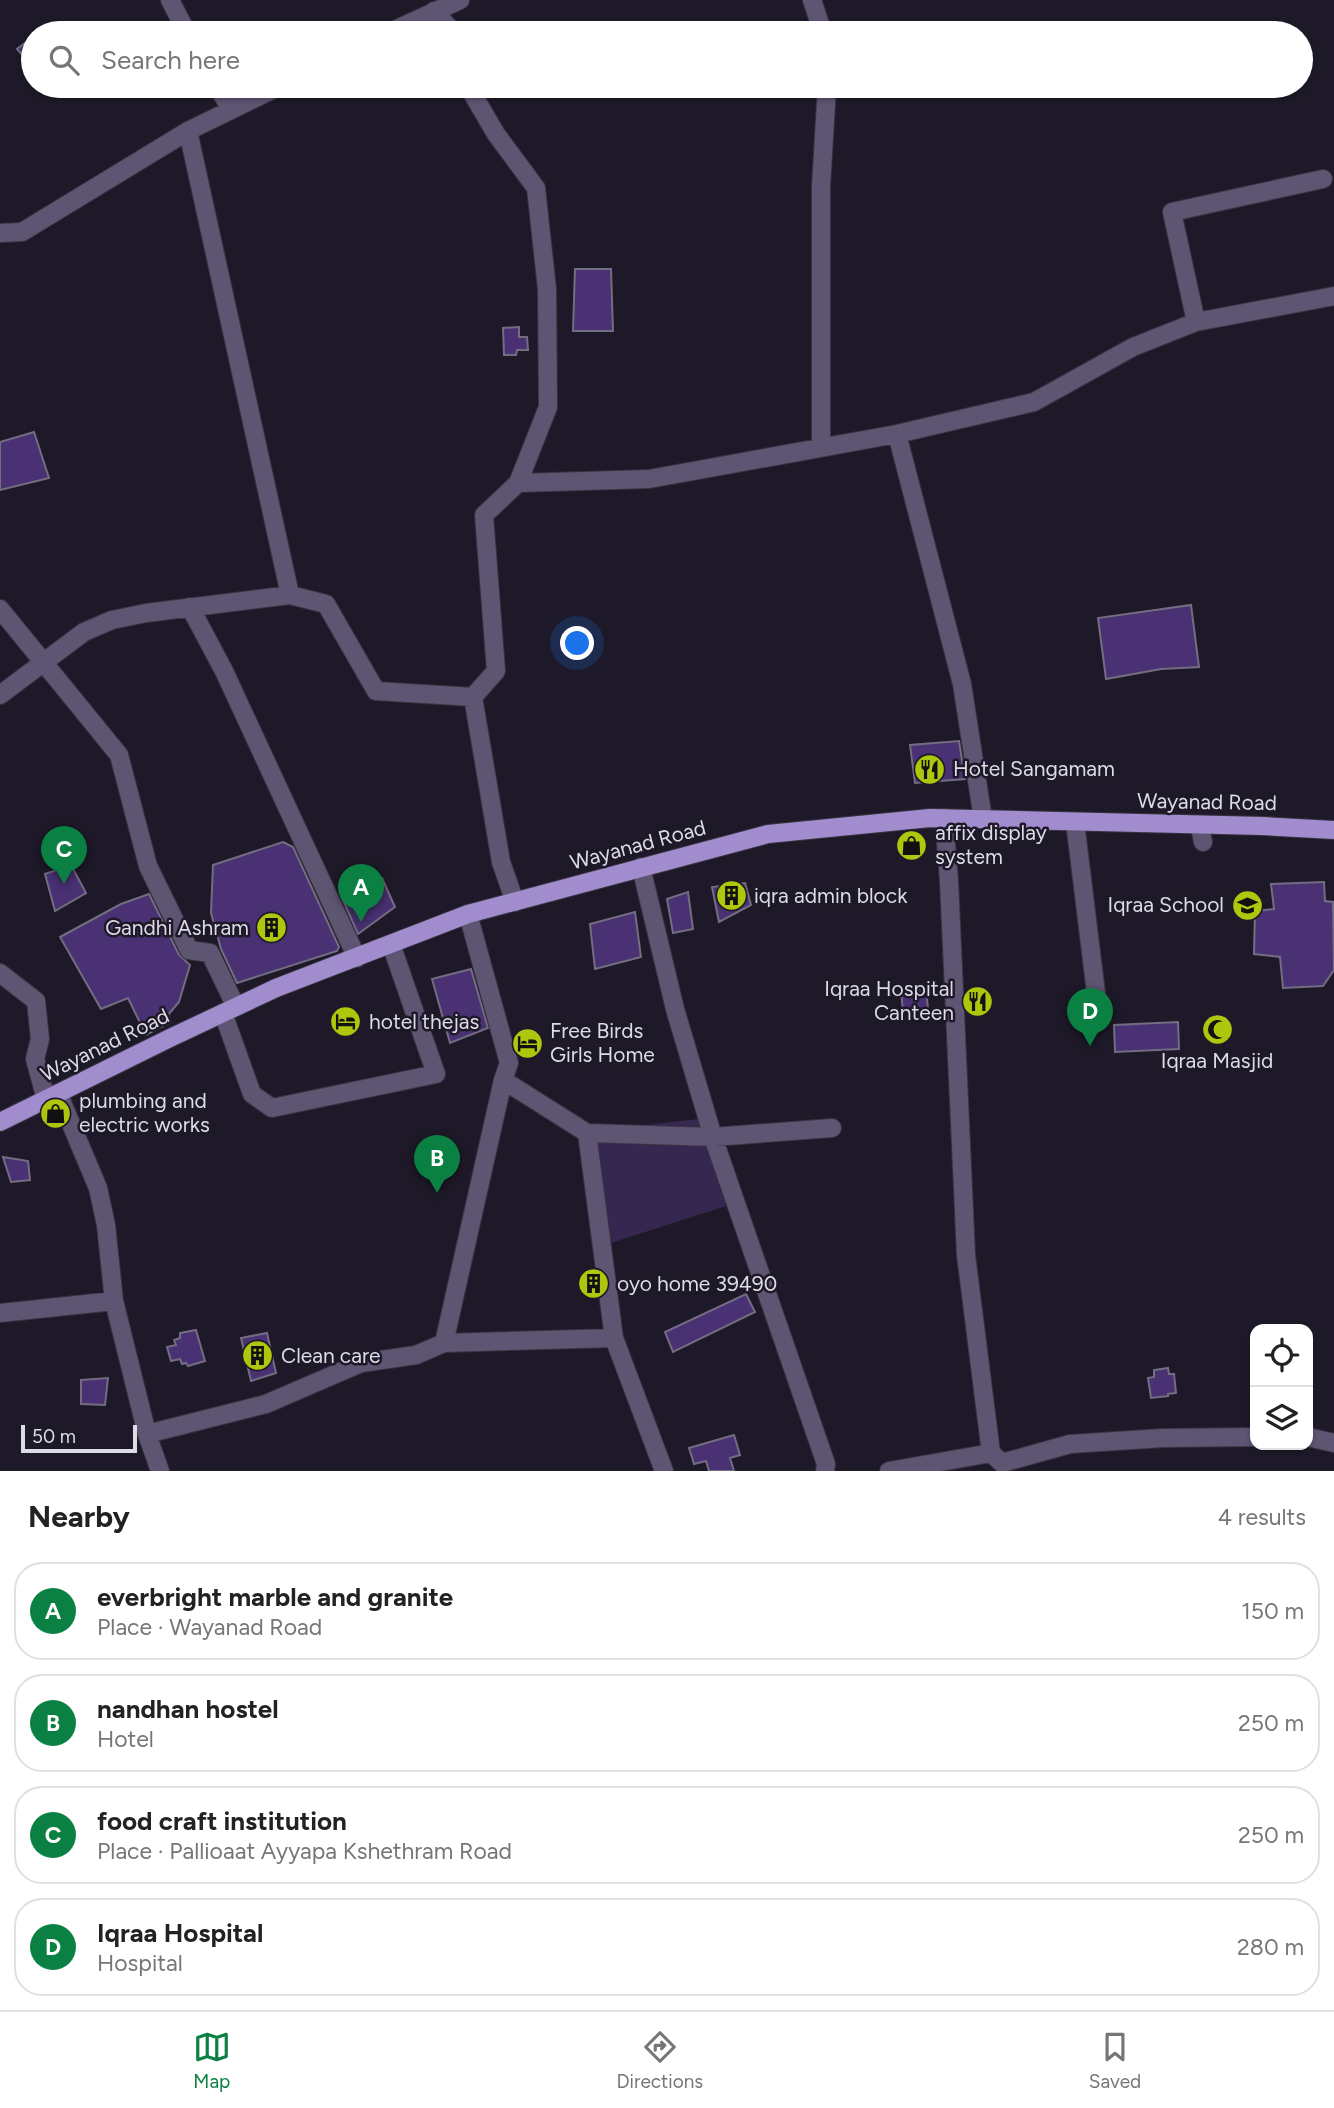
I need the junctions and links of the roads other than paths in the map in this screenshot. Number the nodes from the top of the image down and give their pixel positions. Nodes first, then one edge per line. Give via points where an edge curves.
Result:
1 (170, 0) edge
2 (460, 0) edge
3 (812, 0) edge
4 (434, 11) junction
5 (181, 21) edge
6 (413, 21) edge
7 (443, 21) edge
8 (819, 21) edge
9 (224, 98) edge
10 (254, 98) edge
11 (475, 98) edge
12 (826, 98) edge
13 (231, 109) junction
14 (188, 131) junction
15 (1324, 179) dead end
16 (0, 233) edge
17 (1334, 296) edge
18 (1196, 322) junction
19 (897, 434) junction
20 (821, 448) junction
21 (517, 483) junction
22 (290, 595) junction
23 (190, 607) junction
24 (0, 608) edge
25 (44, 663) junction
26 (0, 695) edge
27 (473, 697) junction
28 (944, 818) junction
29 (983, 819) junction
30 (1075, 822) junction
31 (1334, 830) edge
32 (641, 867) junction
33 (514, 902) junction
34 (468, 914) junction
35 (391, 944) junction
36 (358, 958) junction
37 (0, 974) edge
38 (1097, 1001) dead end
39 (229, 1010) junction
40 (503, 1080) junction
41 (52, 1096) junction
42 (0, 1122) edge
43 (832, 1128) dead end
44 (587, 1133) junction
45 (713, 1137) junction
46 (114, 1301) junction
47 (0, 1313) edge
48 (614, 1338) junction
49 (444, 1343) junction
50 (147, 1434) junction
51 (1250, 1437) edge
52 (1313, 1438) edge
53 (1334, 1443) edge
54 (991, 1452) junction
55 (967, 1464) edge
56 (160, 1471) edge
57 (664, 1471) edge
58 (825, 1471) edge
59 (889, 1471) edge

1 - 5 street
2 - 4 street
3 - 8 street
4 - 6 street
4 - 7 street
9 - 13 street
10 - 13 street
11 - 21 street via 536,188 547,289 548,407
12 - 20 street via 821,187
13 - 14 street
14 - 16 street via 22,232
14 - 22 street
15 - 18 street via 1172,212
17 - 18 street
18 - 19 street via 1133,346 1034,402
19 - 20 street
19 - 29 street via 962,684
20 - 21 street via 649,479
21 - 27 street via 484,514 496,671
22 - 23 street
22 - 27 street via 326,604 376,691
23 - 25 street via 113,620 84,632
23 - 36 street
24 - 25 street
25 - 26 street
25 - 39 street via 119,755 148,866 189,950 210,953
27 - 33 street via 501,862
28 - 29 main road, Wayanad Road
28 - 32 main road, Wayanad Road via 768,834
28 - 54 street via 966,1255
29 - 30 main road, Wayanad Road
30 - 31 main road, Wayanad Road via 1204,834
30 - 38 street
32 - 33 main road, Wayanad Road
32 - 45 street via 675,1009
33 - 34 main road, Wayanad Road
34 - 35 main road, Wayanad Road
34 - 40 street via 509,1063
35 - 36 main road, Wayanad Road
35 - 39 street via 436,1074 272,1108 252,1094
36 - 39 main road, Wayanad Road
37 - 41 street via 36,1001 40,1039 34,1059
39 - 41 main road, Wayanad Road
40 - 44 street
40 - 49 street
41 - 42 main road, Wayanad Road
41 - 46 street via 98,1188
43 - 45 street
44 - 45 street
44 - 48 street
45 - 58 street
46 - 47 street
46 - 50 street
48 - 49 street
48 - 57 street
49 - 50 street via 416,1355 361,1363 267,1404
50 - 56 street
51 - 54 street via 1070,1444 1002,1463
52 - 53 street
54 - 55 street
55 - 59 street

